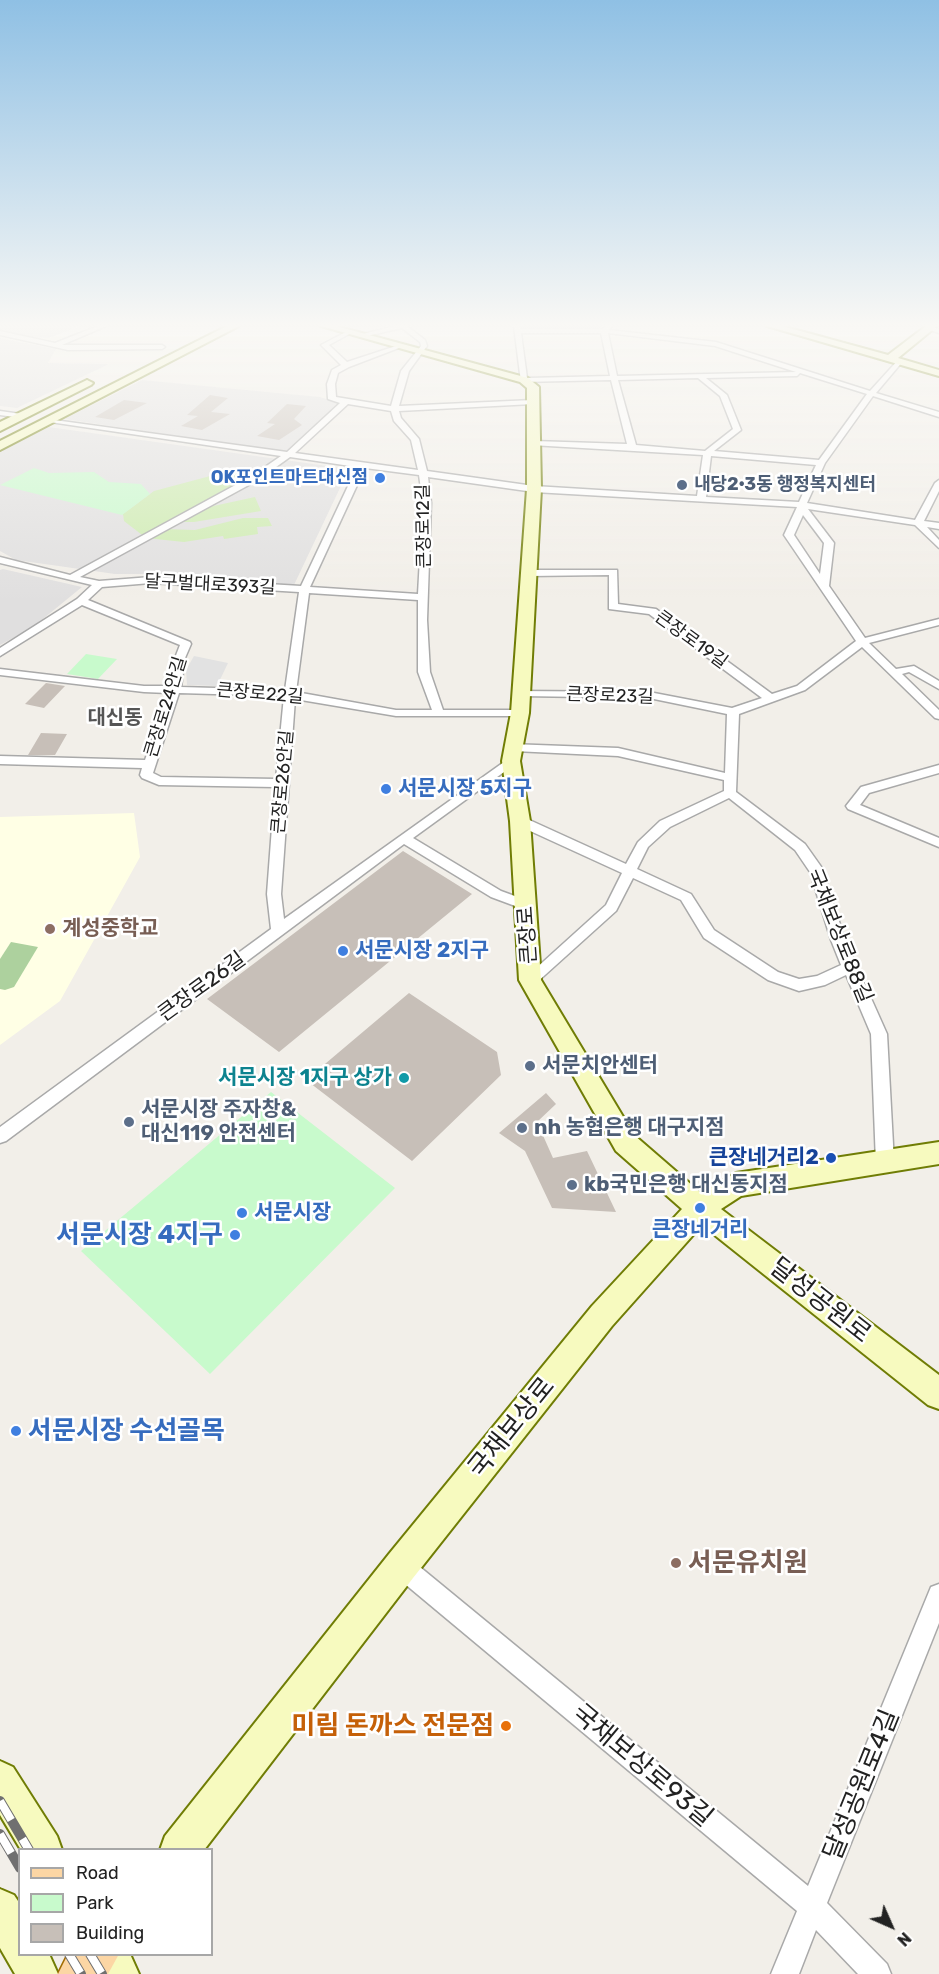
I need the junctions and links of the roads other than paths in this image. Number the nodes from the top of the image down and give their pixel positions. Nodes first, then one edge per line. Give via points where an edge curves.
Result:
1 (17, 418) edge
2 (53, 418) edge
3 (328, 418) edge
4 (397, 418) edge
5 (533, 418) edge
6 (624, 418) edge
7 (732, 418) edge
8 (853, 418) edge
9 (47, 421) junction
10 (0, 427) edge
11 (534, 443) junction
12 (0, 446) edge
13 (632, 447) junction
14 (707, 453) junction
15 (287, 456) junction
16 (820, 463) junction
17 (362, 466) junction
18 (423, 474) junction
19 (939, 483) edge
20 (534, 489) junction
21 (701, 500) junction
22 (800, 505) junction
23 (918, 523) junction
24 (939, 526) edge
25 (939, 545) edge
26 (0, 560) edge
27 (529, 573) junction
28 (73, 577) junction
29 (99, 584) junction
30 (824, 586) junction
31 (304, 590) junction
32 (424, 597) junction
33 (81, 601) junction
34 (939, 621) edge
35 (862, 642) junction
36 (0, 652) edge
37 (0, 672) edge
38 (894, 673) junction
39 (939, 686) edge
40 (175, 689) junction
41 (521, 693) junction
42 (290, 694) junction
43 (771, 699) junction
44 (734, 712) junction
45 (439, 713) junction
46 (520, 713) junction
47 (939, 716) edge
48 (513, 754) junction
49 (0, 760) edge
50 (147, 769) junction
51 (939, 769) edge
52 (731, 778) junction
53 (282, 783) junction
54 (730, 793) junction
55 (520, 821) junction
56 (404, 838) junction
57 (939, 843) edge
58 (630, 871) junction
59 (526, 905) junction
60 (278, 931) junction
61 (850, 967) junction
62 (530, 980) junction
63 (0, 1136) edge
64 (939, 1153) edge
65 (885, 1163) junction
66 (700, 1208) junction
67 (939, 1394) edge
68 (401, 1566) junction
69 (939, 1595) edge
70 (0, 1780) edge
71 (41, 1848) edge
72 (181, 1848) edge
73 (813, 1907) junction
74 (0, 1909) edge
75 (18, 1940) edge
76 (27, 1956) edge
77 (95, 1956) edge
78 (108, 1956) edge
79 (37, 1974) edge
80 (80, 1974) edge
81 (118, 1974) edge
82 (785, 1974) edge
83 (877, 1974) edge

1 - 10 street
2 - 9 street
3 - 15 street
4 - 18 street, 큰장로12길 via 415,439
5 - 11 street, 큰장로
6 - 13 street
7 - 14 street via 737,430
8 - 16 street
9 - 12 street
9 - 15 street
11 - 13 street
11 - 20 street, 큰장로
13 - 14 street
14 - 16 street
14 - 21 street
15 - 17 street
15 - 28 street via 255,478
16 - 22 street
17 - 18 street
17 - 31 street, 큰장로26안길
18 - 20 street
18 - 32 street, 큰장로12길 via 427,503
19 - 23 street
20 - 21 street
20 - 27 street, 큰장로
21 - 22 street
22 - 23 street
22 - 30 street via 829,543
22 - 30 street via 789,535
23 - 24 street
23 - 25 street
26 - 28 street, 달구벌대로393길
27 - 41 street, 큰장로
27 - 43 street, 큰장로19길 via 614,572 613,607 652,611
28 - 29 street, 달구벌대로393길
29 - 31 street, 달구벌대로393길 via 151,580
29 - 33 street
30 - 35 street
31 - 32 street, 달구벌대로393길
31 - 42 street, 큰장로26안길
32 - 45 street, 큰장로12길 via 424,672
33 - 36 street
33 - 40 street, 큰장로24안길 via 186,644
34 - 35 street
35 - 38 street
35 - 43 street via 801,688
37 - 40 street, 큰장로22길
38 - 39 street via 910,668
38 - 47 street
40 - 42 street, 큰장로22길
40 - 50 street, 큰장로24안길
41 - 44 street, 큰장로23길 via 649,695
41 - 46 street, 큰장로
42 - 45 street, 큰장로22길 via 396,713
42 - 53 street, 큰장로26안길
43 - 44 street
44 - 52 street
45 - 46 street, 큰장로22길
46 - 48 street, 큰장로
48 - 52 street via 618,752
48 - 55 street, 큰장로
48 - 56 street, 큰장로26길
49 - 50 street
50 - 53 street via 159,780
51 - 57 street via 865,790 852,806
52 - 54 street
53 - 60 street, 큰장로26안길 via 274,894
54 - 58 street via 665,824 643,845
54 - 61 street, 국채보상로88길 via 800,847 817,871
55 - 58 street
55 - 59 street, 큰장로
56 - 59 street via 496,894
56 - 60 street, 큰장로26길
58 - 61 street via 686,897 709,934 773,976 799,985 820,981
58 - 62 street via 611,908
59 - 62 street, 큰장로
60 - 63 street, 큰장로26길
61 - 65 street, 국채보상로88길 via 879,1034
62 - 66 street, 큰장로 via 625,1143
64 - 65 street, 국채보상로
65 - 66 street, 국채보상로 via 736,1185
66 - 67 street, 달성공원로
66 - 68 street, 국채보상로 via 602,1316
68 - 72 street, 국채보상로
68 - 73 street, 국채보상로93길
69 - 73 street, 달성공원로4길
70 - 71 street
73 - 82 street, 달성공원로4길
73 - 83 street, 국채보상로93길
74 - 75 street
76 - 79 street
77 - 80 main road
78 - 81 street

